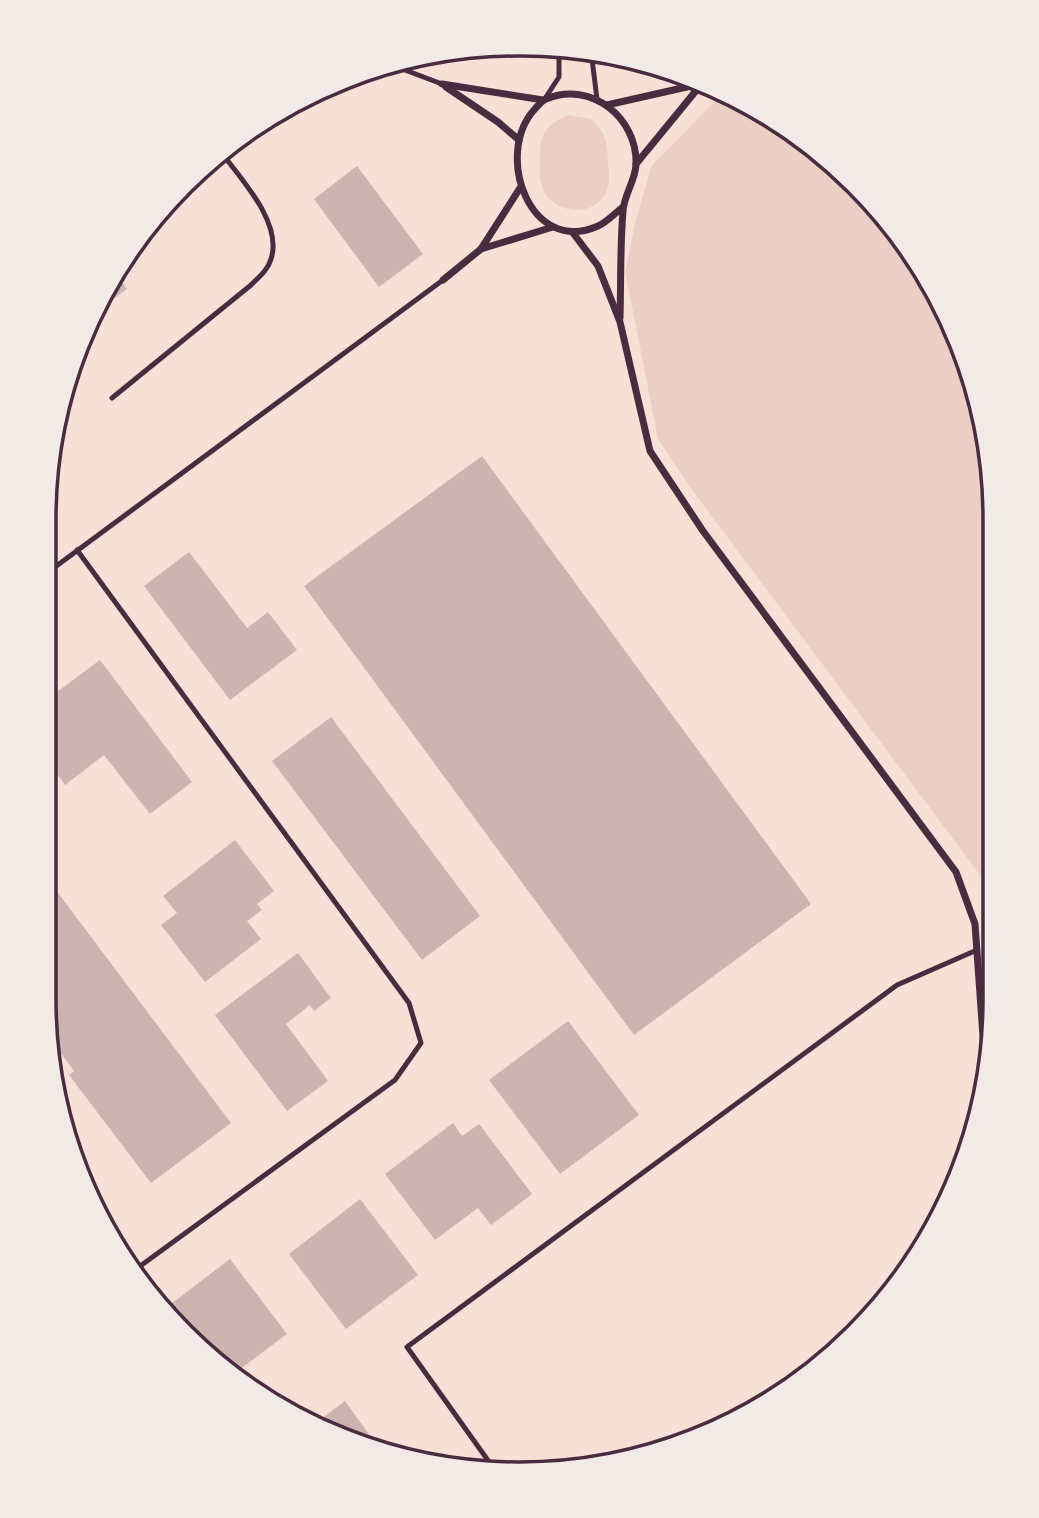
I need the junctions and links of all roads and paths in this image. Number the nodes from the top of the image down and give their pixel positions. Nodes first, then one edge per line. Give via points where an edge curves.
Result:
1 (559, 58) edge
2 (592, 62) edge
3 (406, 71) edge
4 (442, 85) junction
5 (685, 87) edge
6 (696, 91) edge
7 (597, 99) junction
8 (543, 100) junction
9 (607, 105) junction
10 (519, 140) junction
11 (227, 160) edge
12 (636, 164) junction
13 (520, 188) junction
14 (623, 207) junction
15 (552, 227) junction
16 (573, 233) junction
17 (481, 249) junction
18 (443, 280) joint
19 (620, 322) junction
20 (113, 398) dead end
21 (77, 550) junction
22 (56, 566) edge
23 (977, 950) junction
24 (982, 1024) edge
25 (141, 1266) edge
26 (488, 1461) edge

1 - 8 lane via 559,77
2 - 7 lane
3 - 4 lane
4 - 8 street
4 - 10 street
5 - 9 street
6 - 12 street
7 - 8 street via 573,94
7 - 9 street
8 - 10 street via 524,121
9 - 12 street via 628,126
10 - 13 street
11 - 20 lane via 268,218 272,258 251,285
12 - 14 street
13 - 15 street via 532,209
13 - 17 street
14 - 16 street via 599,226
14 - 19 street
15 - 16 street
15 - 17 street
16 - 19 street via 598,266
17 - 18 street
18 - 21 lane
19 - 23 street via 650,451 703,531 956,873 975,925
21 - 22 lane
21 - 25 lane via 409,1003 421,1043 395,1080
23 - 24 street
23 - 26 lane via 897,985 407,1347

